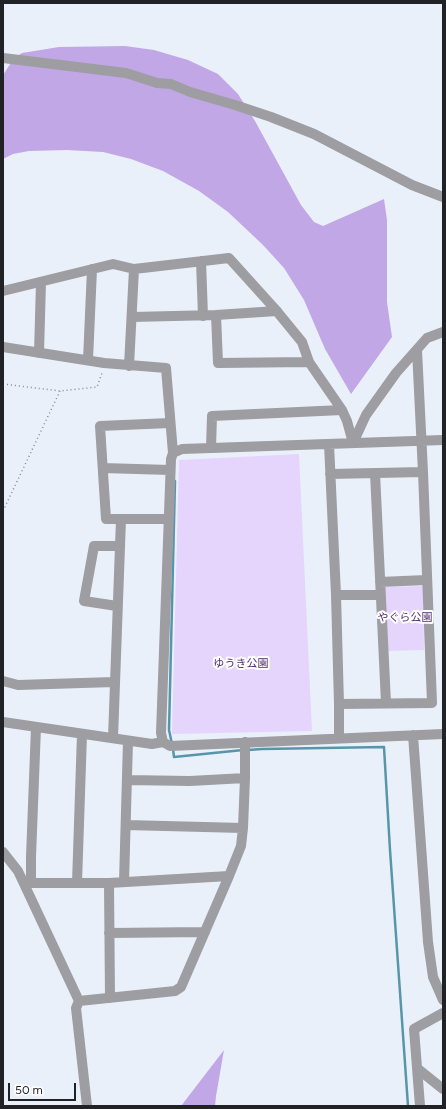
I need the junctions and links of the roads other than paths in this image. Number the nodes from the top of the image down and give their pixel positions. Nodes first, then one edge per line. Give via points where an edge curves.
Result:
1 (3, 58) edge
2 (443, 197) edge
3 (201, 261) junction
4 (92, 269) junction
5 (134, 269) junction
6 (41, 282) junction
7 (3, 291) edge
8 (277, 311) junction
9 (216, 315) junction
10 (132, 316) junction
11 (203, 316) junction
12 (443, 332) edge
13 (3, 347) edge
14 (417, 350) junction
15 (39, 353) junction
16 (88, 360) junction
17 (309, 362) junction
18 (129, 366) junction
19 (342, 410) junction
20 (170, 423) junction
21 (443, 440) edge
22 (421, 441) junction
23 (353, 443) junction
24 (329, 444) junction
25 (211, 448) junction
26 (173, 453) junction
27 (103, 468) junction
28 (170, 470) junction
29 (423, 472) junction
30 (375, 473) junction
31 (330, 474) junction
32 (121, 519) junction
33 (169, 519) junction
34 (120, 546) junction
35 (426, 580) junction
36 (380, 582) junction
37 (336, 595) junction
38 (381, 595) junction
39 (117, 606) junction
40 (3, 681) edge
41 (114, 682) junction
42 (386, 703) junction
43 (339, 704) junction
44 (3, 722) edge
45 (36, 727) junction
46 (82, 734) junction
47 (443, 734) edge
48 (414, 735) junction
49 (113, 738) junction
50 (339, 738) junction
51 (128, 741) junction
52 (163, 742) junction
53 (245, 742) junction
54 (246, 778) junction
55 (127, 780) junction
56 (126, 825) junction
57 (243, 828) junction
58 (3, 852) edge
59 (229, 876) junction
60 (124, 882) junction
61 (28, 883) junction
62 (77, 883) junction
63 (109, 883) junction
64 (205, 932) junction
65 (109, 933) junction
66 (110, 998) junction
67 (443, 1000) edge
68 (80, 1001) junction
69 (443, 1013) edge
70 (418, 1069) junction
71 (443, 1089) edge
72 (87, 1106) edge
73 (420, 1106) edge

1 - 2 street via 126,73 157,83 171,84 314,134 406,182
3 - 5 street
3 - 8 street via 229,258
3 - 11 street
4 - 5 street via 113,264
4 - 6 street
4 - 16 street
5 - 10 street
6 - 7 street
6 - 15 street
8 - 9 street
8 - 17 street via 302,342
9 - 11 street
9 - 17 street via 218,363
10 - 11 street
10 - 18 street
12 - 14 street via 427,338
13 - 15 street
14 - 22 street
14 - 23 street via 396,373 366,415
15 - 16 street
16 - 18 street
17 - 19 street
18 - 20 street via 166,368
19 - 23 street
19 - 25 street via 212,416
20 - 26 street
20 - 27 street via 100,426
21 - 22 street
22 - 23 street
22 - 29 street
23 - 24 street
24 - 25 street
24 - 31 street
25 - 26 street via 182,449
26 - 28 street
27 - 28 street
27 - 32 street via 106,519
28 - 33 street
29 - 30 street
29 - 35 street
30 - 31 street
30 - 36 street
31 - 37 street
32 - 33 street
32 - 34 street
33 - 52 street via 161,733
34 - 39 street
34 - 39 street via 94,546 84,601
35 - 36 street
35 - 42 street via 432,703
36 - 38 street
37 - 38 street
37 - 43 street
38 - 42 street
39 - 41 street
40 - 41 street via 18,684
41 - 49 street
42 - 43 street
43 - 50 street
44 - 45 street
45 - 46 street
45 - 61 street
46 - 49 street
46 - 62 street
47 - 48 street
48 - 50 street
48 - 67 street via 428,942 433,977
49 - 51 street
50 - 53 street
51 - 52 street via 152,744
51 - 55 street
52 - 53 street via 170,746
53 - 54 street
54 - 55 street via 190,781
54 - 57 street
55 - 56 street
56 - 57 street
56 - 60 street
57 - 59 street via 241,846
58 - 61 street
59 - 60 street
59 - 64 street
60 - 63 street
61 - 62 street
61 - 68 street
62 - 63 street
63 - 65 street
64 - 65 street
64 - 66 street via 181,987 175,990
65 - 66 street
66 - 68 street
68 - 72 street via 76,1008
69 - 70 street via 414,1029
70 - 71 street
70 - 73 street

